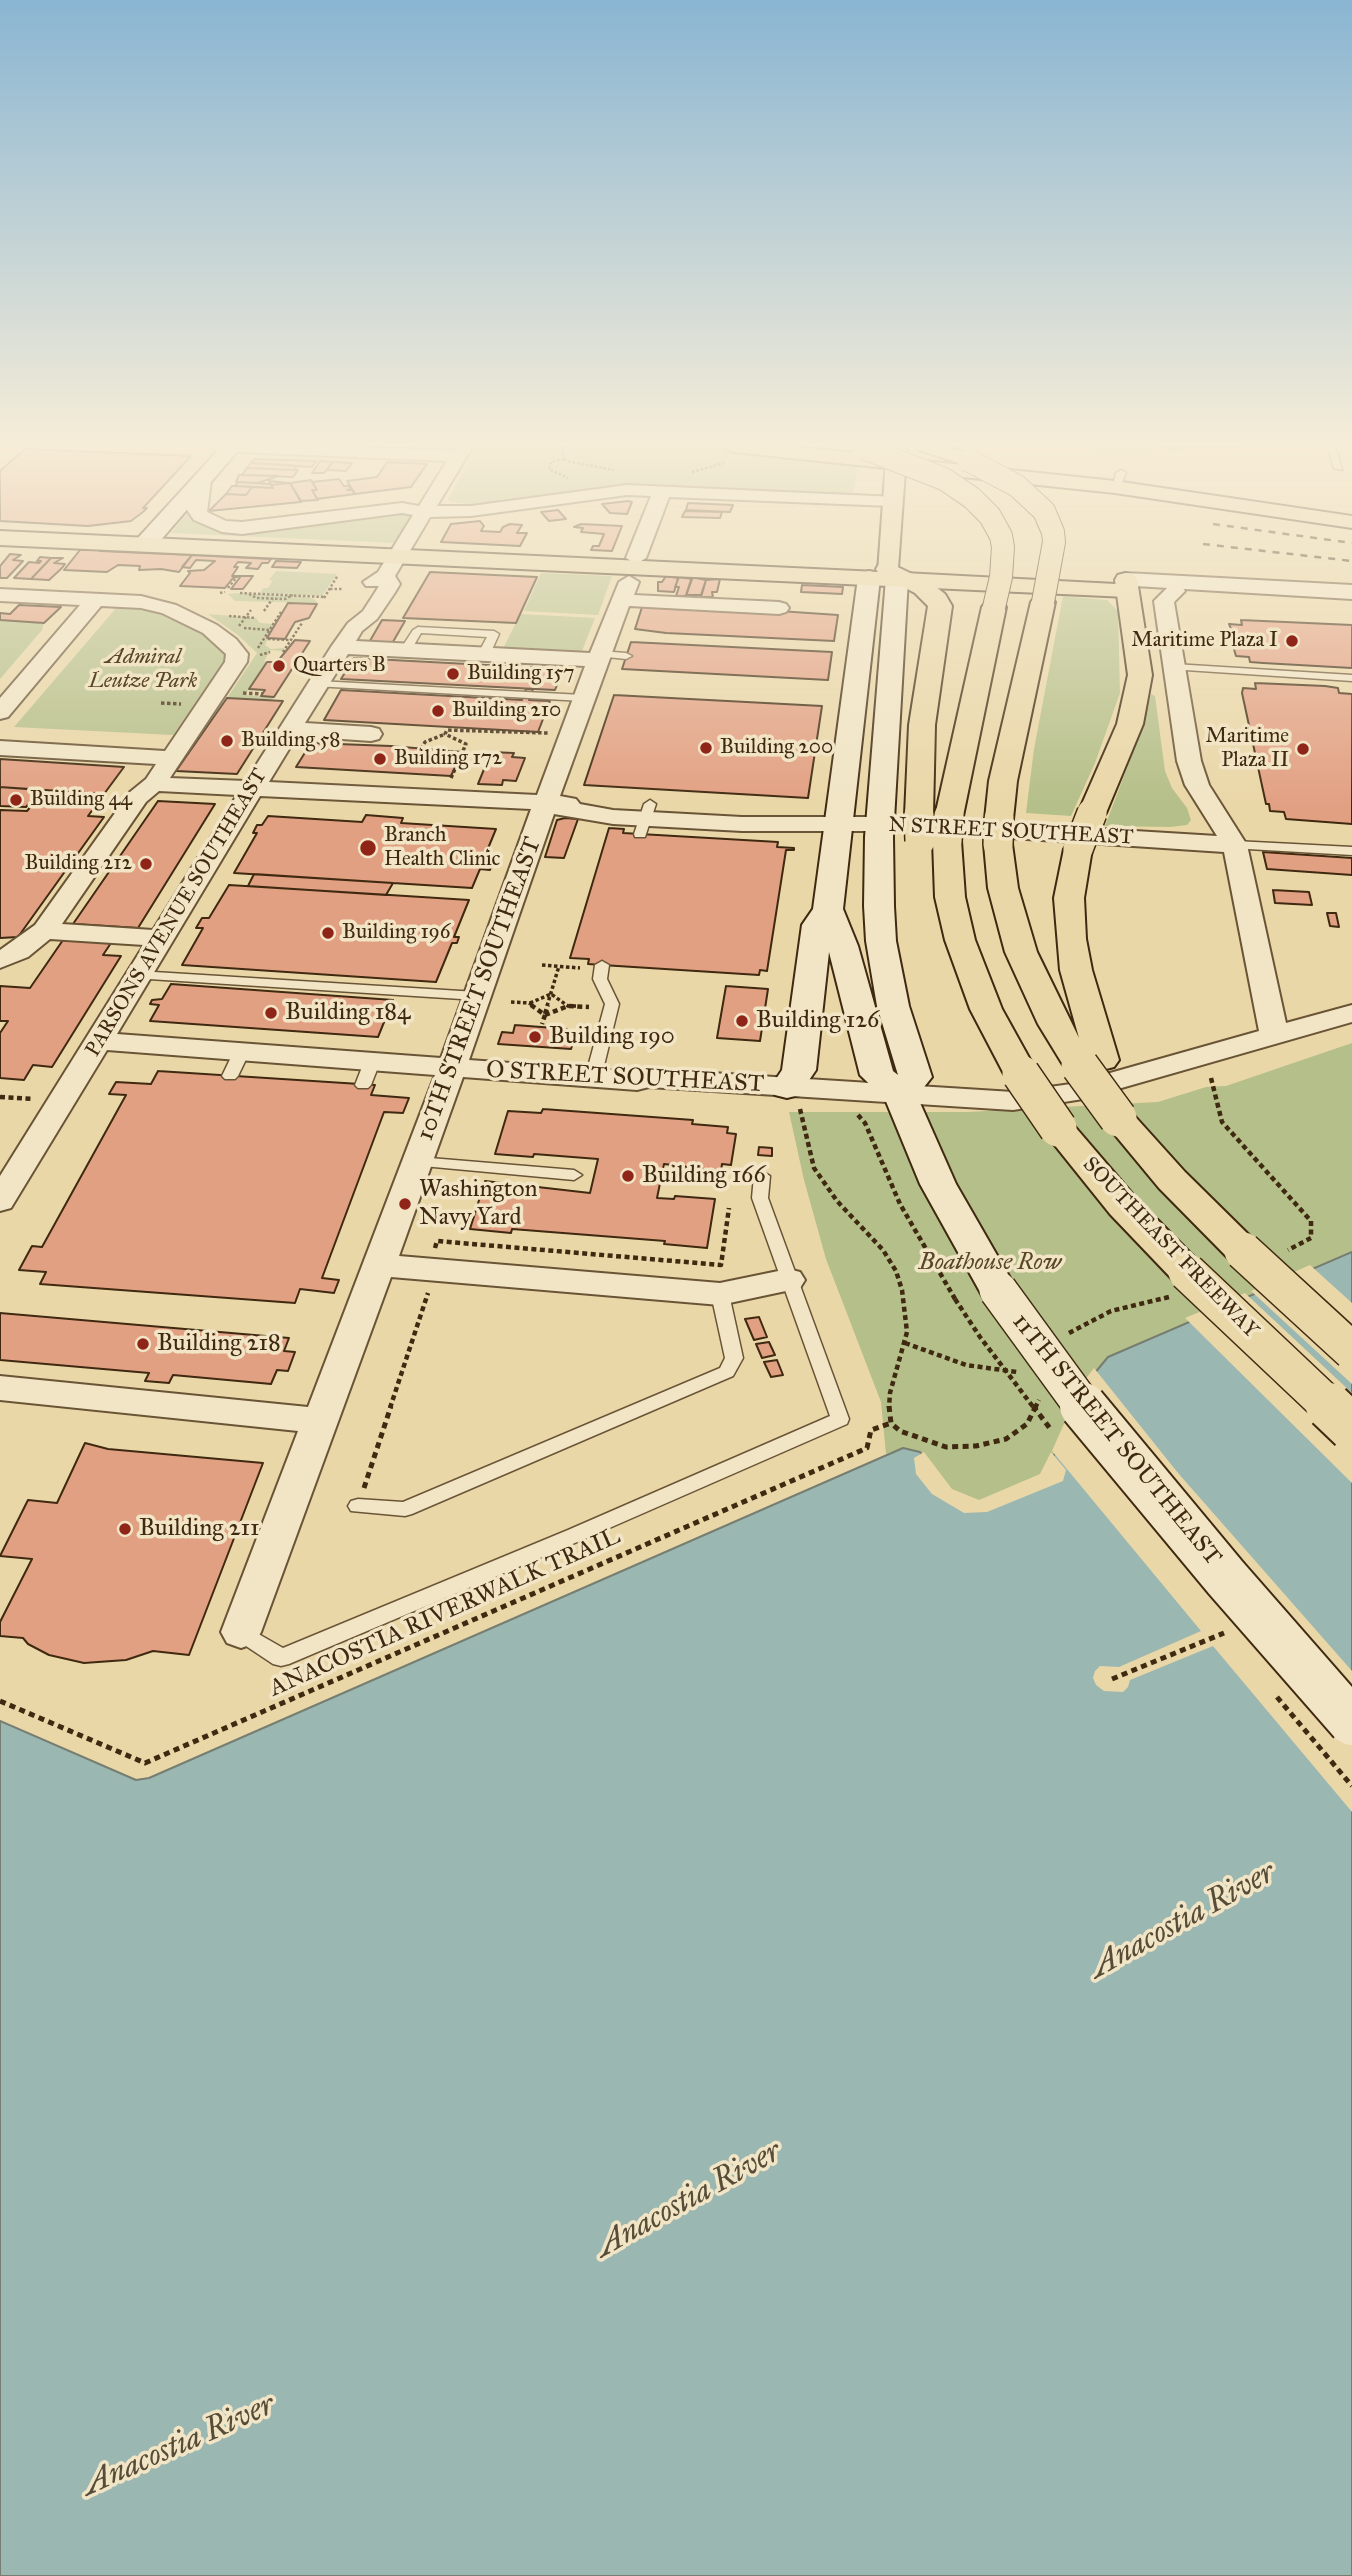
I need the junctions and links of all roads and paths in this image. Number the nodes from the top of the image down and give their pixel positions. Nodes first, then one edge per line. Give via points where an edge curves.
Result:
1 (391, 566) edge
2 (690, 566) edge
3 (752, 566) edge
4 (891, 566) edge
5 (1002, 566) edge
6 (1050, 566) edge
7 (891, 576) junction
8 (236, 579) dead end
9 (1127, 585) junction
10 (329, 589) dead end
11 (342, 589) dead end
12 (1175, 592) junction
13 (1352, 592) edge
14 (220, 593) dead end
15 (240, 593) dead end
16 (0, 595) edge
17 (274, 596) junction
18 (306, 596) junction
19 (324, 597) dead end
20 (96, 600) junction
21 (320, 600) dead end
22 (1352, 600) edge
23 (779, 608) dead end
24 (251, 610) dead end
25 (264, 611) dead end
26 (281, 612) dead end
27 (302, 622) dead end
28 (270, 630) junction
29 (257, 636) dead end
30 (267, 638) junction
31 (291, 640) junction
32 (341, 647) junction
33 (283, 652) dead end
34 (626, 656) dead end
35 (244, 657) junction
36 (599, 657) junction
37 (1174, 667) junction
38 (1352, 678) edge
39 (318, 684) junction
40 (255, 689) dead end
41 (262, 694) dead end
42 (583, 698) junction
43 (0, 712) edge
44 (290, 729) junction
45 (552, 733) dead end
46 (371, 734) dead end
47 (445, 734) junction
48 (0, 748) edge
49 (421, 749) dead end
50 (172, 758) junction
51 (442, 779) dead end
52 (154, 784) junction
53 (252, 788) junction
54 (546, 805) junction
55 (839, 824) junction
56 (880, 824) junction
57 (934, 828) junction
58 (1234, 845) junction
59 (1352, 850) edge
60 (828, 909) junction
61 (44, 931) junction
62 (160, 938) junction
63 (0, 960) edge
64 (542, 965) dead end
65 (559, 966) junction
66 (595, 967) joint
67 (138, 975) junction
68 (551, 994) junction
69 (477, 996) junction
70 (510, 1002) dead end
71 (529, 1003) junction
72 (568, 1006) junction
73 (611, 1009) junction
74 (1352, 1013) edge
75 (545, 1015) junction
76 (542, 1024) dead end
77 (1274, 1035) junction
78 (99, 1041) junction
79 (1091, 1063) junction
80 (452, 1067) junction
81 (593, 1077) junction
82 (900, 1095) junction
83 (0, 1097) edge
84 (793, 1097) junction
85 (34, 1099) dead end
86 (858, 1114) dead end
87 (418, 1162) junction
88 (574, 1175) dead end
89 (762, 1176) dead end
90 (0, 1201) edge
91 (729, 1208) dead end
92 (379, 1265) junction
93 (432, 1271) junction
94 (788, 1280) junction
95 (720, 1294) junction
96 (955, 1300) dead end
97 (905, 1343) junction
98 (1352, 1351) edge
99 (1025, 1373) dead end
100 (0, 1388) edge
101 (1042, 1389) dead end
102 (321, 1421) junction
103 (891, 1423) junction
104 (1352, 1428) edge
105 (358, 1506) joint
106 (241, 1632) joint
107 (1224, 1633) dead end
108 (1112, 1679) dead end
109 (0, 1701) edge
110 (1352, 1722) edge

1 - 32 street, PARSONS AVENUE SOUTHEAST via 385,576 390,584
2 - 7 main road
3 - 7 main road
4 - 7 main road
5 - 57 main road, bridge
6 - 79 main road, SOUTHEAST FREEWAY, bridge via 1003,781 999,832 1003,888 1021,953 1054,1024
7 - 9 main road
7 - 55 main road
7 - 56 main road
7 - 57 main road via 933,595 940,606 924,703
8 - 14 path
9 - 12 main road
9 - 13 main road
9 - 79 main road, bridge via 1140,675 1130,724 1078,849 1069,898
10 - 11 path
12 - 22 main road
12 - 37 street via 1164,601
15 - 17 path
16 - 20 street
17 - 18 path
17 - 25 path
18 - 19 path
18 - 21 path
20 - 35 street via 141,602 186,616
20 - 43 street
23 - 36 street, 10TH STREET SOUTHEAST via 626,591
24 - 28 path via 239,627
26 - 28 path
27 - 31 path
28 - 30 path
29 - 30 path
30 - 31 path
30 - 35 path
31 - 33 path
32 - 36 street
32 - 39 street, PARSONS AVENUE SOUTHEAST
34 - 36 lane
35 - 50 street
36 - 42 street, 10TH STREET SOUTHEAST
37 - 38 lane
37 - 58 street via 1197,785
39 - 42 lane
39 - 44 street, PARSONS AVENUE SOUTHEAST
40 - 41 path via 252,694
42 - 54 street, 10TH STREET SOUTHEAST
44 - 46 street
44 - 53 street, PARSONS AVENUE SOUTHEAST
45 - 47 path via 447,730
47 - 49 path via 425,742
47 - 51 path via 466,744 451,777
48 - 50 street
50 - 52 street
52 - 53 street, N STREET SOUTHEAST
52 - 61 street via 138,797
53 - 54 street, N STREET SOUTHEAST
53 - 62 street, PARSONS AVENUE SOUTHEAST
54 - 55 street, N STREET SOUTHEAST via 613,817
54 - 69 street, 10TH STREET SOUTHEAST
55 - 56 street, N STREET SOUTHEAST
55 - 60 main road
56 - 58 street, N STREET SOUTHEAST
56 - 82 main road via 881,941 893,1006 915,1077
57 - 104 main road, SOUTHEAST FREEWAY, bridge via 923,859 933,893 960,940 986,1009 1021,1074 1058,1128 1123,1206 1187,1272
58 - 59 lane
58 - 77 street
60 - 82 main road, 11TH STREET SOUTHEAST via 844,946 877,1075
60 - 84 main road via 817,925
61 - 62 street
61 - 63 street
62 - 67 street, PARSONS AVENUE SOUTHEAST
64 - 65 path
65 - 66 path
65 - 68 path
66 - 73 lane
67 - 69 lane
67 - 78 street, PARSONS AVENUE SOUTHEAST
68 - 71 path
68 - 72 path
68 - 75 path
69 - 80 street, 10TH STREET SOUTHEAST
70 - 71 path
71 - 75 path
72 - 73 path
72 - 75 path
73 - 81 lane
74 - 77 street, O STREET SOUTHEAST
75 - 76 path
77 - 82 street, O STREET SOUTHEAST via 1052,1097 1001,1101
78 - 80 street, O STREET SOUTHEAST via 236,1064 367,1073
78 - 90 street, PARSONS AVENUE SOUTHEAST
79 - 98 main road, SOUTHEAST FREEWAY, bridge via 1118,1118 1172,1180
80 - 81 street, O STREET SOUTHEAST
80 - 87 street, 10TH STREET SOUTHEAST
81 - 84 street, O STREET SOUTHEAST via 648,1078
82 - 84 street, O STREET SOUTHEAST
82 - 110 main road, 11TH STREET SOUTHEAST, bridge via 938,1184 998,1290 1089,1414
83 - 85 path
84 - 97 path via 814,1168 896,1271 907,1322
86 - 96 path via 900,1204
87 - 88 lane
87 - 92 street, 10TH STREET SOUTHEAST
89 - 94 lane via 760,1198
91 - 93 path via 721,1265 437,1241
92 - 93 street
92 - 102 street, 10TH STREET SOUTHEAST
93 - 95 street
93 - 105 path via 433,1282
94 - 95 street
94 - 106 lane via 840,1419 281,1658
95 - 105 lane via 734,1358 727,1373 405,1509
97 - 99 path via 966,1365
97 - 103 path via 890,1393
100 - 102 street
101 - 103 path via 1027,1424 1006,1439 975,1447 946,1447 920,1440
102 - 106 street, 10TH STREET SOUTHEAST
103 - 109 path, ANACOSTIA RIVERWALK TRAIL via 871,1430 867,1448 145,1763
107 - 108 path

